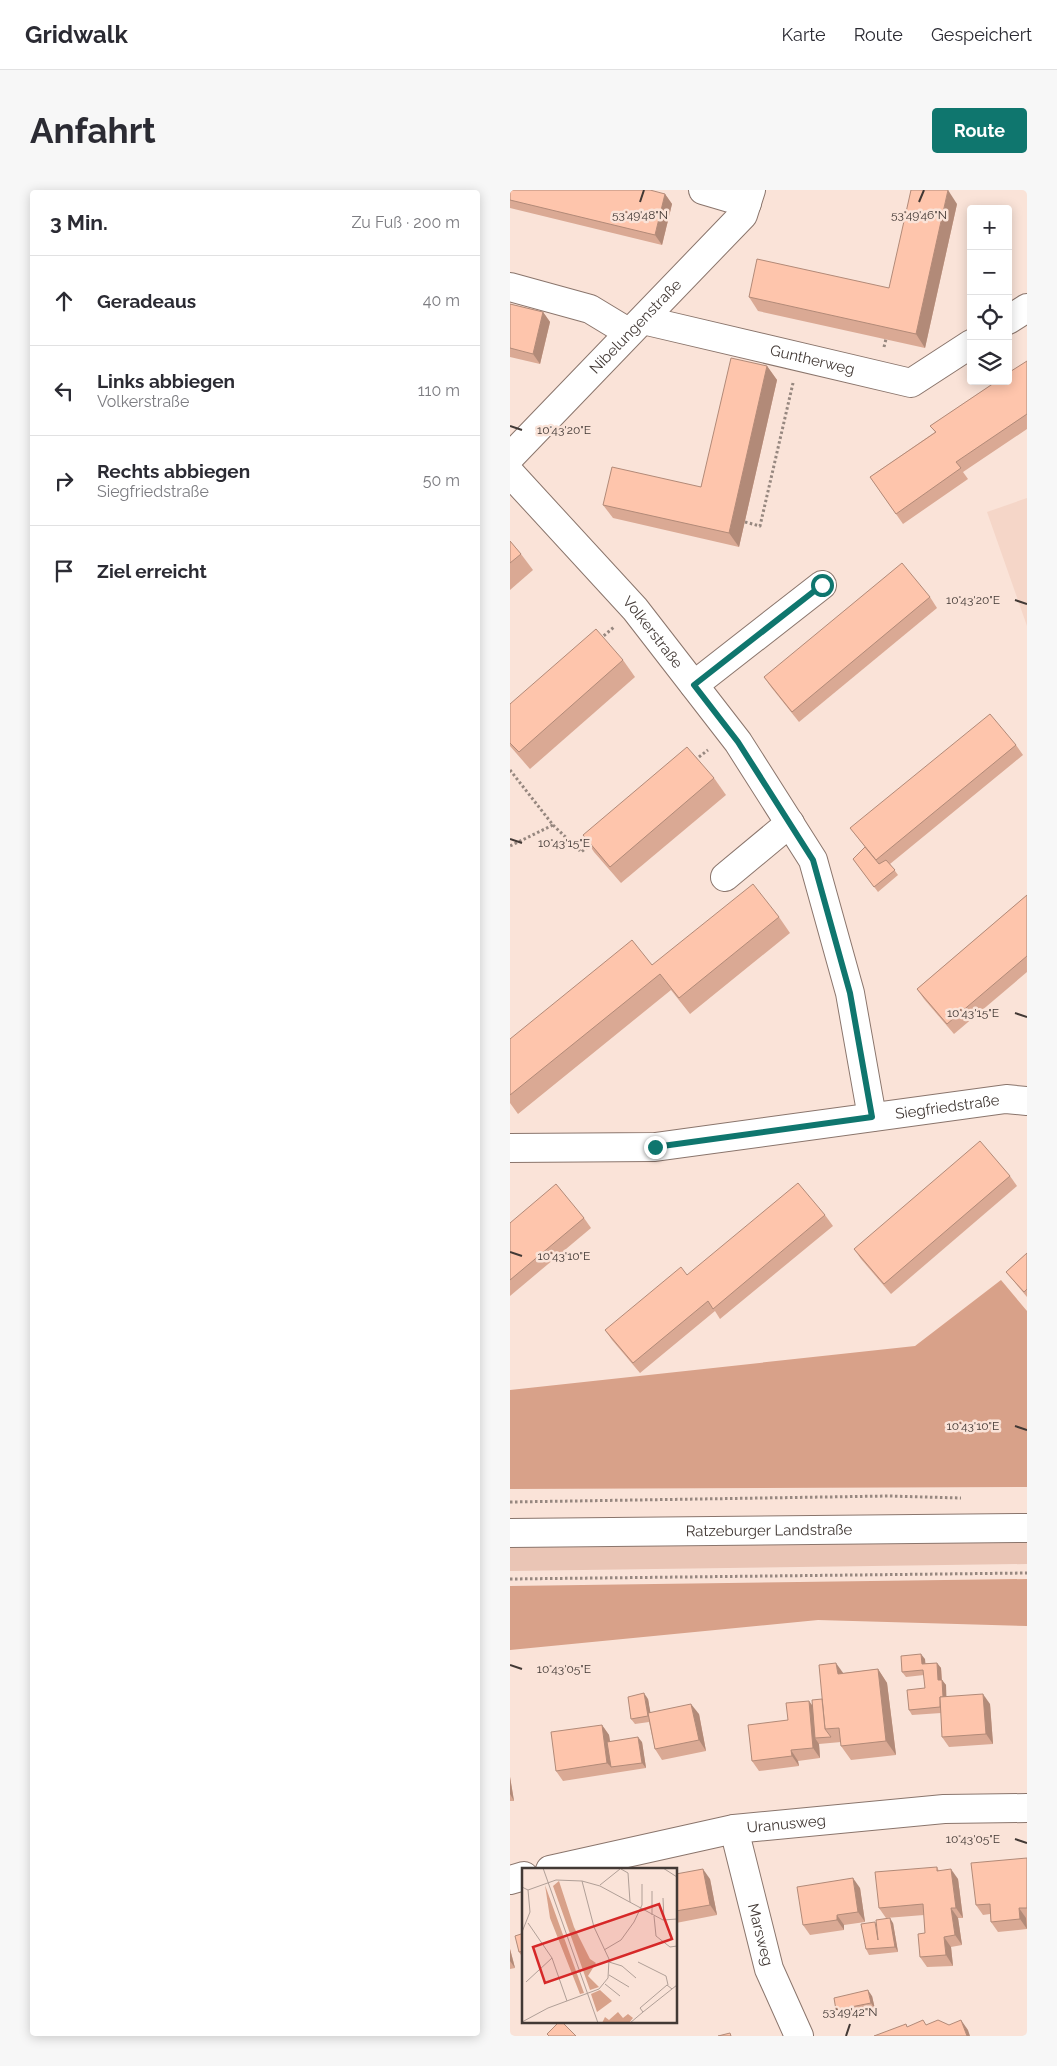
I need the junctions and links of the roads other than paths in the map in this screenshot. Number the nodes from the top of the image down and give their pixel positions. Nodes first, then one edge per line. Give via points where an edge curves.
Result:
1 (703, 190) edge
2 (749, 197) edge
3 (510, 287) edge
4 (1027, 308) edge
5 (1012, 317) edge
6 (636, 326) junction
7 (967, 347) edge
8 (510, 457) edge
9 (510, 473) edge
10 (822, 585) dead end
11 (694, 685) junction
12 (790, 823) junction
13 (725, 876) dead end
14 (1027, 1101) edge
15 (872, 1117) junction
16 (510, 1148) edge
17 (1027, 1528) edge
18 (510, 1534) edge
19 (1027, 1808) edge
20 (734, 1829) junction
21 (559, 1868) edge
22 (799, 2036) edge

1 - 2 street
2 - 6 street, Nibelungenstraße via 743,215
3 - 6 street, Guntherweg via 590,309
4 - 5 street
6 - 7 street, Guntherweg via 800,356 911,383
6 - 8 street, Nibelungenstraße
9 - 11 street, Volkerstraße via 635,609
10 - 11 street
11 - 12 street, Volkerstraße via 730,732
12 - 13 street
12 - 15 street, Volkerstraße via 813,860 829,917 850,993
14 - 15 street, Siegfriedstraße via 1006,1099
15 - 16 street, Siegfriedstraße via 655,1147
17 - 18 street, Ratzeburger Landstraße
19 - 20 street, Uranusweg via 944,1809
20 - 21 street, Uranusweg
20 - 22 street, Marsweg via 769,1969

